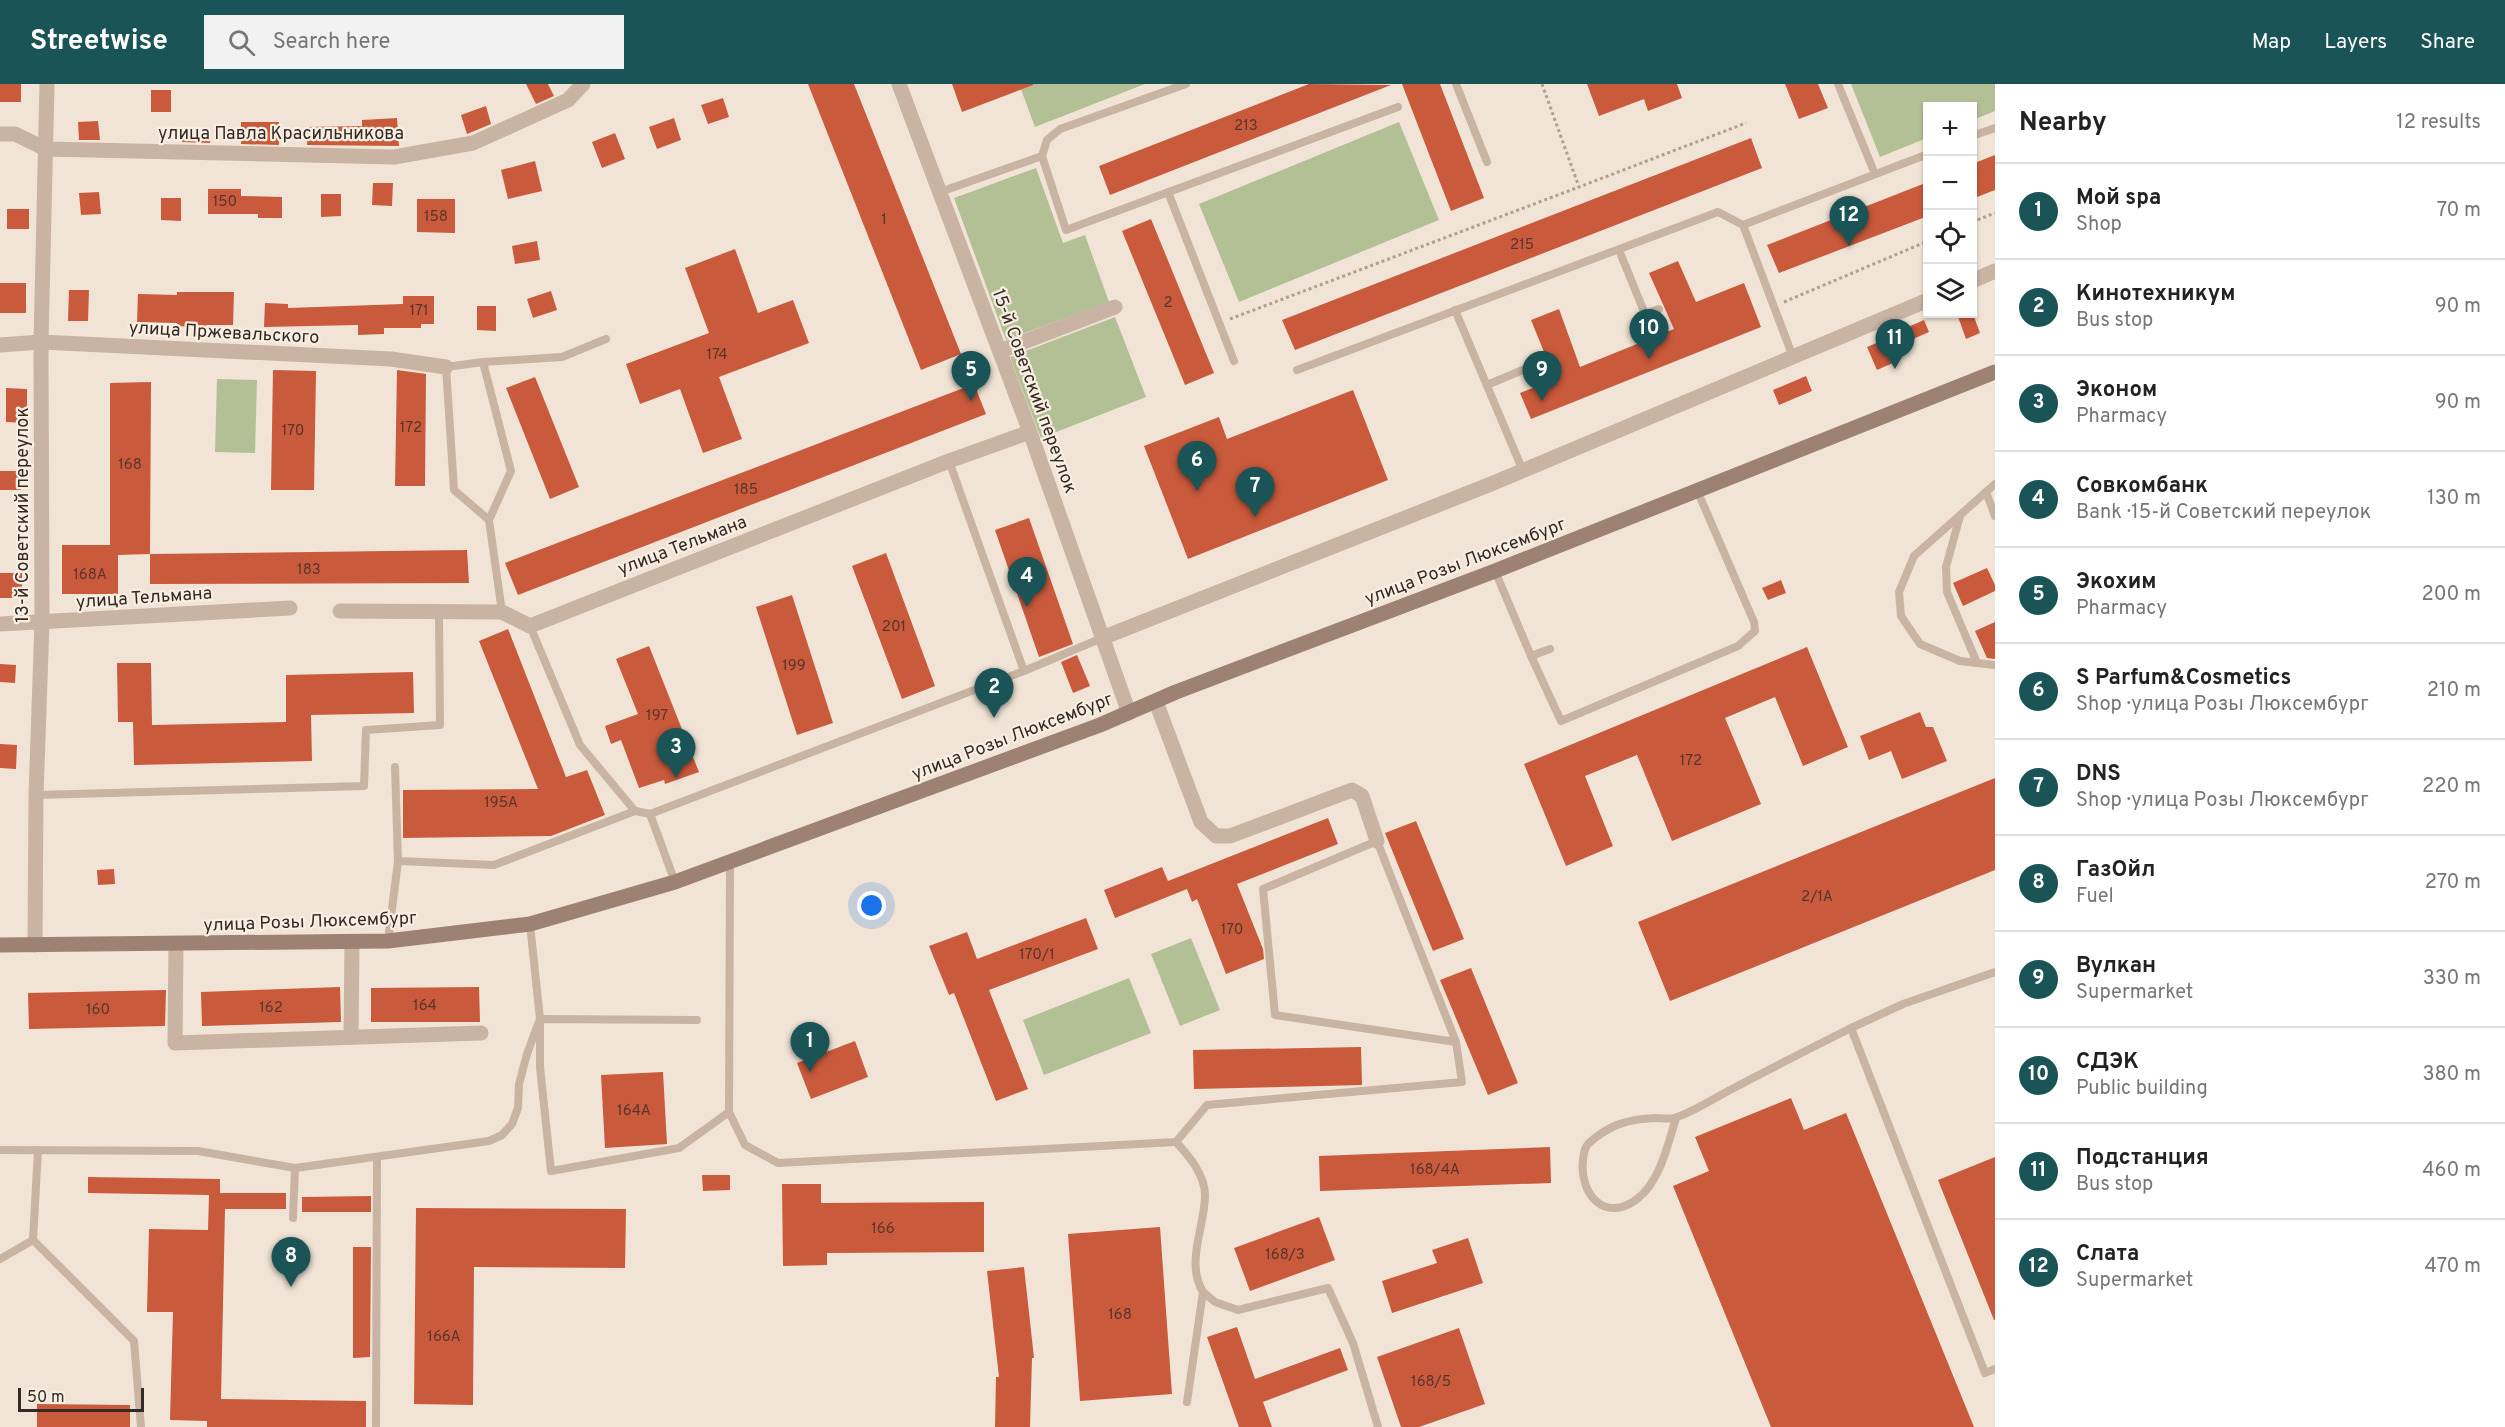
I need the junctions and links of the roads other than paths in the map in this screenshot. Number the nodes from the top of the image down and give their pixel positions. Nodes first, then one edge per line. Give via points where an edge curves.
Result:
1 (47, 84) edge
2 (583, 84) edge
3 (899, 84) edge
4 (1186, 84) edge
5 (1456, 84) edge
6 (1838, 84) edge
7 (1398, 107) dead end
8 (1995, 128) edge
9 (0, 134) edge
10 (1977, 134) edge
11 (46, 149) junction
12 (1041, 156) junction
13 (1923, 156) edge
14 (1487, 162) dead end
15 (1875, 174) junction
16 (940, 192) junction
17 (1168, 192) junction
18 (1743, 225) junction
19 (1619, 249) junction
20 (1995, 272) edge
21 (1977, 278) edge
22 (1923, 302) edge
23 (1115, 307) dead end
24 (1659, 309) dead end
25 (1455, 310) junction
26 (606, 339) dead end
27 (41, 342) junction
28 (0, 345) edge
29 (1000, 351) junction
30 (1793, 357) junction
31 (1234, 361) dead end
32 (483, 362) junction
33 (1537, 364) dead end
34 (446, 367) junction
35 (1297, 370) dead end
36 (1995, 372) edge
37 (1486, 385) junction
38 (1030, 432) junction
39 (949, 461) junction
40 (1523, 471) junction
41 (1995, 484) edge
42 (1697, 490) junction
43 (1986, 492) junction
44 (1960, 514) junction
45 (1995, 516) edge
46 (489, 520) junction
47 (1495, 571) junction
48 (290, 608) dead end
49 (340, 611) dead end
50 (439, 612) junction
51 (502, 612) junction
52 (42, 623) junction
53 (0, 624) edge
54 (530, 626) junction
55 (1102, 638) junction
56 (1550, 650) dead end
57 (1531, 656) junction
58 (1977, 663) junction
59 (1995, 665) edge
60 (1024, 671) junction
61 (1156, 702) junction
62 (1129, 713) junction
63 (395, 767) dead end
64 (36, 795) junction
65 (635, 812) junction
66 (650, 814) junction
67 (1377, 841) junction
68 (398, 861) junction
69 (730, 863) junction
70 (675, 882) junction
71 (530, 924) junction
72 (388, 941) junction
73 (352, 943) junction
74 (176, 944) junction
75 (0, 945) edge
76 (35, 945) junction
77 (1995, 972) edge
78 (540, 1019) junction
79 (697, 1020) dead end
80 (1851, 1028) junction
81 (481, 1034) dead end
82 (351, 1037) junction
83 (1456, 1042) junction
84 (729, 1112) junction
85 (1676, 1118) junction
86 (1176, 1142) junction
87 (0, 1150) edge
88 (38, 1150) junction
89 (377, 1158) junction
90 (295, 1168) junction
91 (293, 1218) dead end
92 (33, 1240) junction
93 (0, 1259) edge
94 (1203, 1292) junction
95 (1995, 1369) edge
96 (1187, 1402) dead end
97 (141, 1427) edge
98 (376, 1427) edge
99 (1378, 1427) edge

1 - 11 street, 13-й Советский переулок
2 - 11 street, улица Павла Красильникова via 568,100 473,143 394,157
3 - 16 street, 15-й Советский переулок
4 - 12 lane via 1060,129 1047,140
5 - 14 lane
6 - 15 lane
7 - 17 lane
8 - 10 lane
9 - 11 street, улица Павла Красильникова via 15,134
11 - 27 street, 13-й Советский переулок
12 - 16 lane
12 - 17 lane via 1066,230
13 - 15 lane
15 - 18 lane
16 - 29 street, 15-й Советский переулок
17 - 31 lane
18 - 19 lane via 1718,212
18 - 30 lane
19 - 24 lane via 1645,314
19 - 25 lane
20 - 21 street
22 - 30 street
23 - 29 street
25 - 35 lane
25 - 37 lane
26 - 32 lane via 562,357
27 - 28 street, улица Пржевальского
27 - 34 street, улица Пржевальского via 391,359
27 - 52 street, 13-й Советский переулок
29 - 38 street, 15-й Советский переулок
30 - 40 street
32 - 34 lane
32 - 46 lane via 511,471
33 - 37 lane
34 - 46 lane via 454,490
36 - 42 main road, улица Розы Люксембург
37 - 40 lane
38 - 39 street, улица Тельмана
38 - 55 street, 15-й Советский переулок
39 - 54 street, улица Тельмана
39 - 60 lane
40 - 55 street
41 - 43 lane
42 - 47 main road, улица Розы Люксембург
42 - 57 lane via 1755,631 1738,646 1562,721
43 - 44 lane
43 - 45 lane
44 - 58 lane via 1946,567 1947,592
44 - 58 lane via 1914,556 1899,592 1901,616 1920,644 1960,661
46 - 51 lane
47 - 57 lane
47 - 61 main road, улица Розы Люксембург
48 - 52 street, улица Тельмана
49 - 50 street
50 - 51 street
50 - 64 lane via 440,725 366,730 364,786
51 - 54 street
52 - 53 street, улица Тельмана
52 - 64 street, 13-й Советский переулок
54 - 65 lane via 580,746
55 - 60 lane
55 - 62 street, 15-й Советский переулок
56 - 57 lane
58 - 59 lane
60 - 66 lane
61 - 62 main road, улица Розы Люксембург
61 - 67 street via 1201,822 1216,836 1230,836 1352,790 1362,796
62 - 69 main road, улица Розы Люксембург
63 - 68 lane
64 - 76 street, 13-й Советский переулок
65 - 66 lane
65 - 68 lane via 494,865
66 - 70 lane
67 - 83 lane
67 - 83 lane via 1263,889 1275,1015
68 - 72 lane
69 - 70 main road, улица Розы Люксембург
69 - 84 lane
70 - 71 main road, улица Розы Люксембург
71 - 72 main road, улица Розы Люксембург
71 - 78 lane
72 - 73 main road, улица Розы Люксембург
73 - 74 main road, улица Розы Люксембург
73 - 82 street
74 - 76 main road, улица Розы Люксембург
74 - 82 street via 176,1043
75 - 76 main road, улица Розы Люксембург
77 - 80 lane via 1903,1004
78 - 79 lane
78 - 84 lane via 540,1067 550,1171 679,1148
78 - 89 lane via 519,1084 519,1108 502,1135 489,1141
80 - 85 lane
80 - 95 lane via 1985,1373
81 - 82 street
83 - 86 lane via 1462,1082 1207,1105
84 - 86 lane via 745,1145 778,1163
85 - 85 lane via 1625,1121 1603,1130 1585,1147 1582,1172 1593,1201 1614,1208 1638,1199 1653,1180
86 - 94 lane via 1197,1168 1205,1193 1196,1264 1196,1280
87 - 88 lane
88 - 90 lane via 198,1151
88 - 92 lane
89 - 90 lane
89 - 98 lane
90 - 91 lane
92 - 93 lane
92 - 97 lane via 134,1341
94 - 96 lane
94 - 99 lane via 1215,1302 1238,1310 1328,1288 1353,1343

